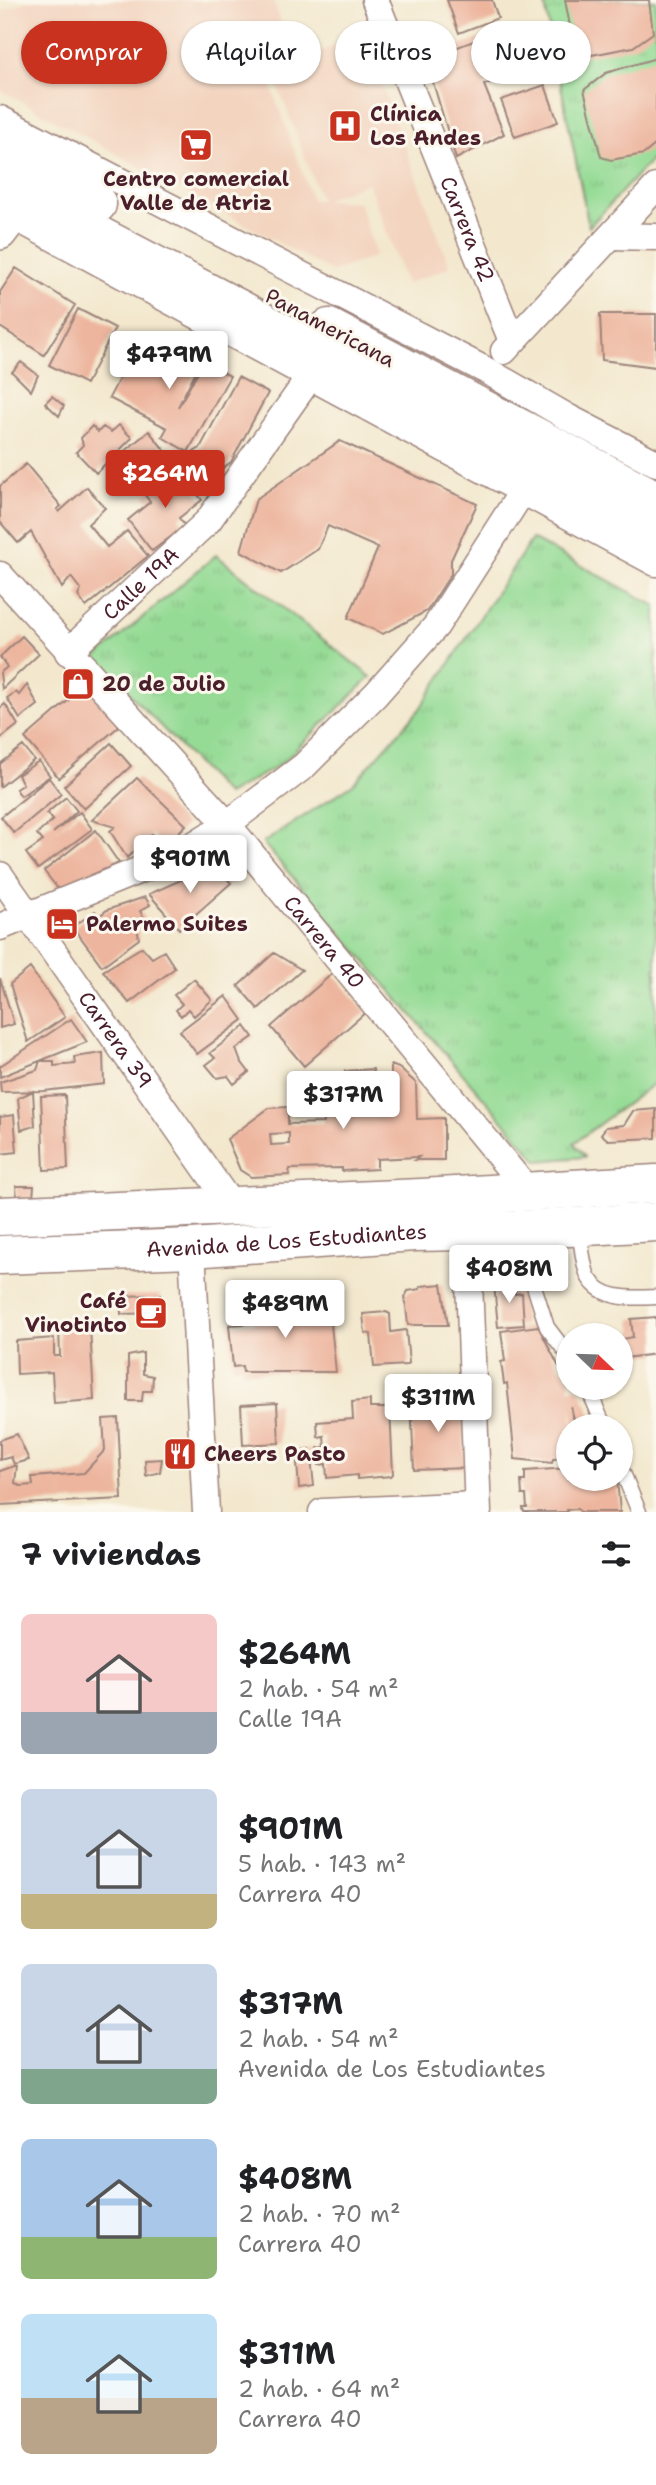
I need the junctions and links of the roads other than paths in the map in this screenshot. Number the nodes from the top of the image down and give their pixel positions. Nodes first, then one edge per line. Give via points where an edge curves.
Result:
1 (375, 0) edge
2 (2, 181) edge
3 (656, 187) edge
4 (611, 236) junction
5 (656, 237) edge
6 (512, 341) junction
7 (489, 372) junction
8 (310, 377) junction
9 (656, 463) edge
10 (522, 492) junction
11 (656, 500) edge
12 (656, 536) edge
13 (656, 562) edge
14 (0, 575) edge
15 (68, 652) junction
16 (227, 824) junction
17 (0, 875) edge
18 (28, 916) junction
19 (0, 927) edge
20 (656, 1184) edge
21 (528, 1191) junction
22 (232, 1206) junction
23 (0, 1216) edge
24 (656, 1222) edge
25 (579, 1227) junction
26 (467, 1229) junction
27 (516, 1230) junction
28 (192, 1248) junction
29 (0, 1255) edge
30 (656, 1297) edge
31 (556, 1338) edge
32 (630, 1491) edge
33 (477, 1509) edge
34 (206, 1512) edge
35 (322, 1512) edge
36 (639, 1512) edge

1 - 6 street, Carrera 42
2 - 7 street
2 - 8 street
2 - 11 main road, Panamericana
2 - 12 main road
3 - 4 street
4 - 5 street
4 - 6 street
6 - 7 street
7 - 9 street
8 - 10 street
8 - 15 street, Calle 19A via 208,521
10 - 13 street
10 - 16 street via 436,626 376,694 304,766
14 - 15 street, Carrera 40
15 - 16 street, Carrera 40
16 - 18 street via 179,854
16 - 21 street, Carrera 40
17 - 18 street, Carrera 39
18 - 19 street
18 - 22 street, Carrera 39
20 - 21 main road, Avenida de Los Estudiantes
21 - 22 main road, Avenida de Los Estudiantes
22 - 23 main road, Avenida de Los Estudiantes
24 - 25 main road, Avenida de Los Estudiantes
25 - 27 main road, Avenida de Los Estudiantes
25 - 30 lane via 588,1277 601,1292 626,1298
26 - 27 main road, Avenida de Los Estudiantes
26 - 28 main road, Avenida de Los Estudiantes
26 - 33 street
27 - 31 lane via 547,1326
28 - 29 main road, Avenida de Los Estudiantes
28 - 34 street
32 - 36 lane
33 - 35 street

